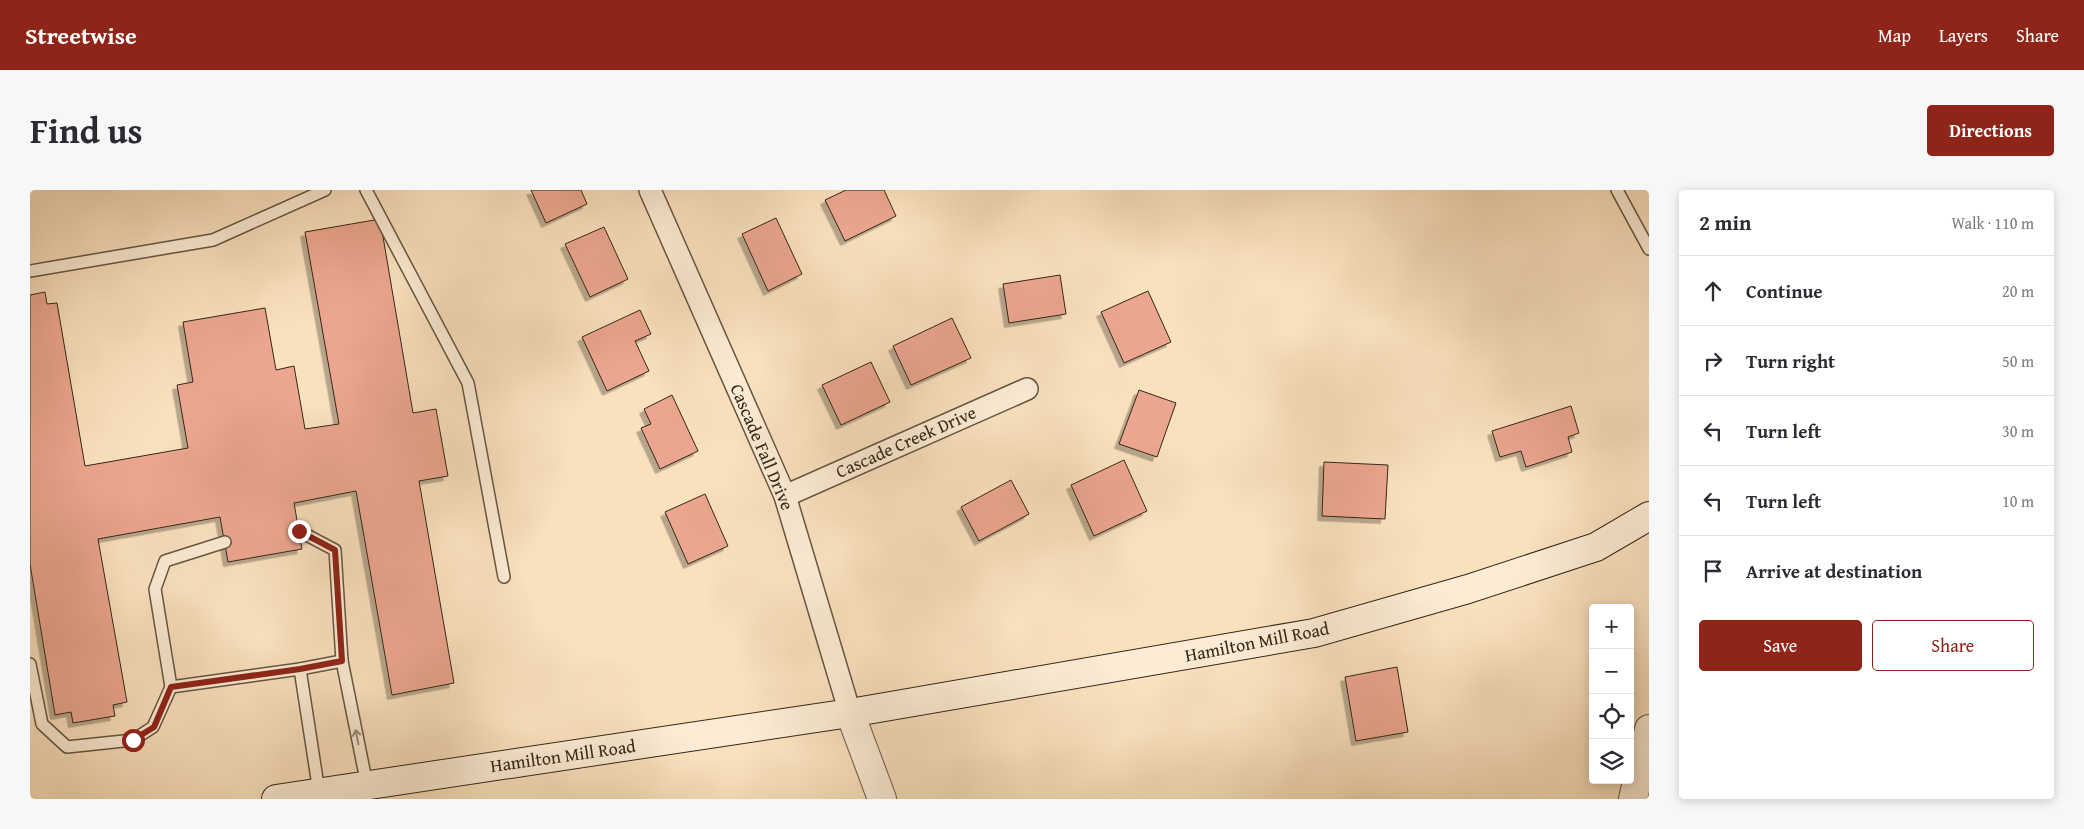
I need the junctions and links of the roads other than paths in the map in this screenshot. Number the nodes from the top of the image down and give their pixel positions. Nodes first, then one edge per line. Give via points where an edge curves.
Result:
1 (325, 190) edge
2 (366, 190) edge
3 (1617, 190) edge
4 (654, 191) edge
5 (1649, 249) edge
6 (30, 271) edge
7 (1027, 389) dead end
8 (785, 496) junction
9 (1649, 516) edge
10 (299, 531) dead end
11 (225, 542) dead end
12 (504, 577) dead end
13 (342, 661) junction
14 (30, 664) edge
15 (300, 669) junction
16 (171, 687) junction
17 (850, 713) junction
18 (1649, 729) edge
19 (366, 785) junction
20 (319, 792) junction
21 (276, 799) edge
22 (882, 799) edge
23 (1633, 799) edge

1 - 6 lane via 213,240
2 - 12 lane via 468,383
3 - 5 lane
4 - 8 street, Cascade Fall Drive
7 - 8 street, Cascade Creek Drive
8 - 17 street, Cascade Fall Drive
9 - 17 main road, Hamilton Mill Road via 1596,547 1468,589 1314,633
10 - 13 lane via 335,550
11 - 16 lane via 165,561 155,589
13 - 15 lane
19 -> 13 lane
14 - 16 lane via 42,724 67,747 133,740 154,727
15 - 16 lane
15 - 20 lane
17 - 19 main road, Hamilton Mill Road
17 - 22 main road
18 - 23 main road
19 - 20 main road, Hamilton Mill Road
20 - 21 main road, Hamilton Mill Road

